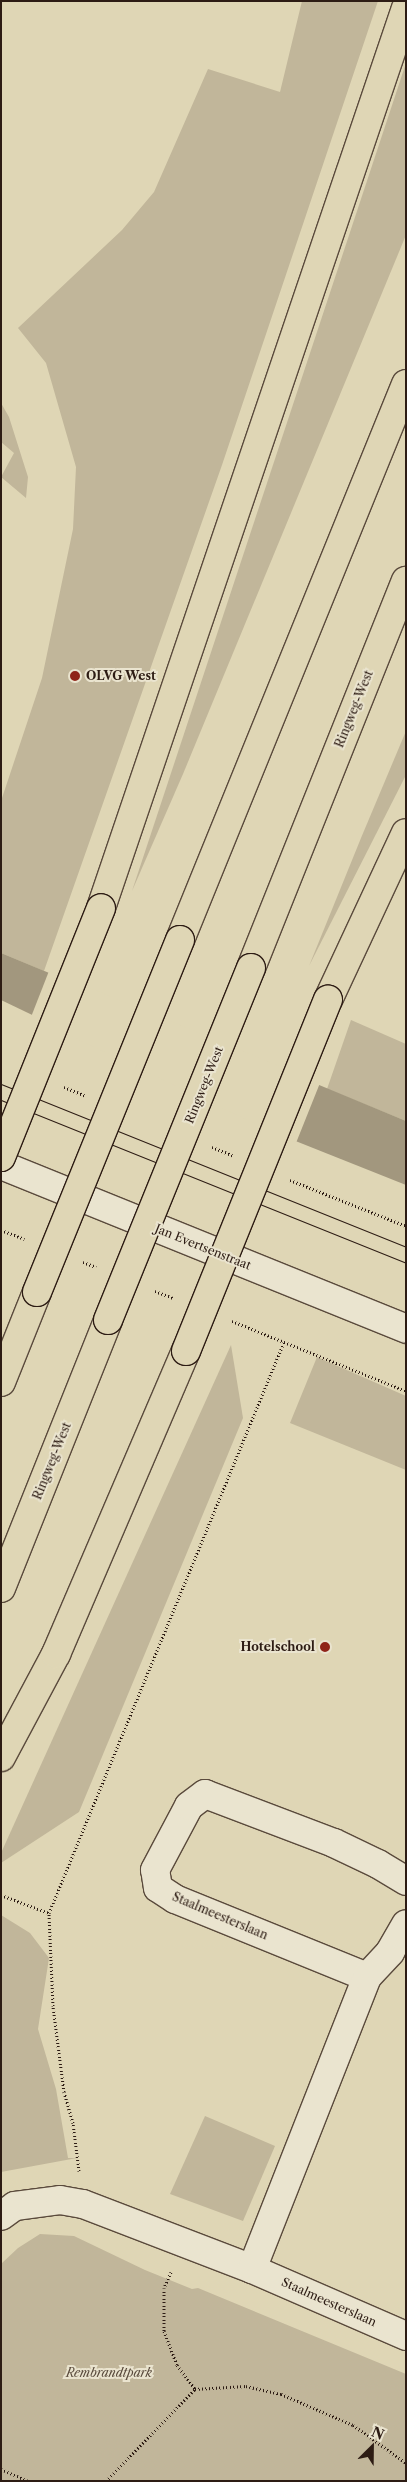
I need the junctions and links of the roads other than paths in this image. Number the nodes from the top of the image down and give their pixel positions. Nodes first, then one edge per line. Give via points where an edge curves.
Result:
1 (406, 8) edge
2 (406, 384) edge
3 (406, 581) edge
4 (406, 833) edge
5 (1, 1157) edge
6 (1, 1165) edge
7 (406, 1329) edge
8 (1, 1382) edge
9 (1, 1588) edge
10 (1, 1757) edge
11 (406, 1881) edge
12 (406, 1924) edge
13 (367, 1977) junction
14 (1, 2216) edge
15 (252, 2268) junction
16 (406, 2336) edge

1 - 5 highway, bridge via 102,908
2 - 8 highway, bridge
3 - 9 highway, Ringweg-West, bridge
4 - 10 highway, bridge via 328,1000 186,1351 56,1654
6 - 7 street, Jan Evertsenstraat
11 - 13 street, Staalmeesterslaan via 334,1844 205,1794 189,1806 155,1870 158,1888 175,1899
12 - 13 street via 390,1952
13 - 15 street
14 - 15 street, Staalmeesterslaan via 15,2206 60,2200 82,2204
15 - 16 street, Staalmeesterslaan

